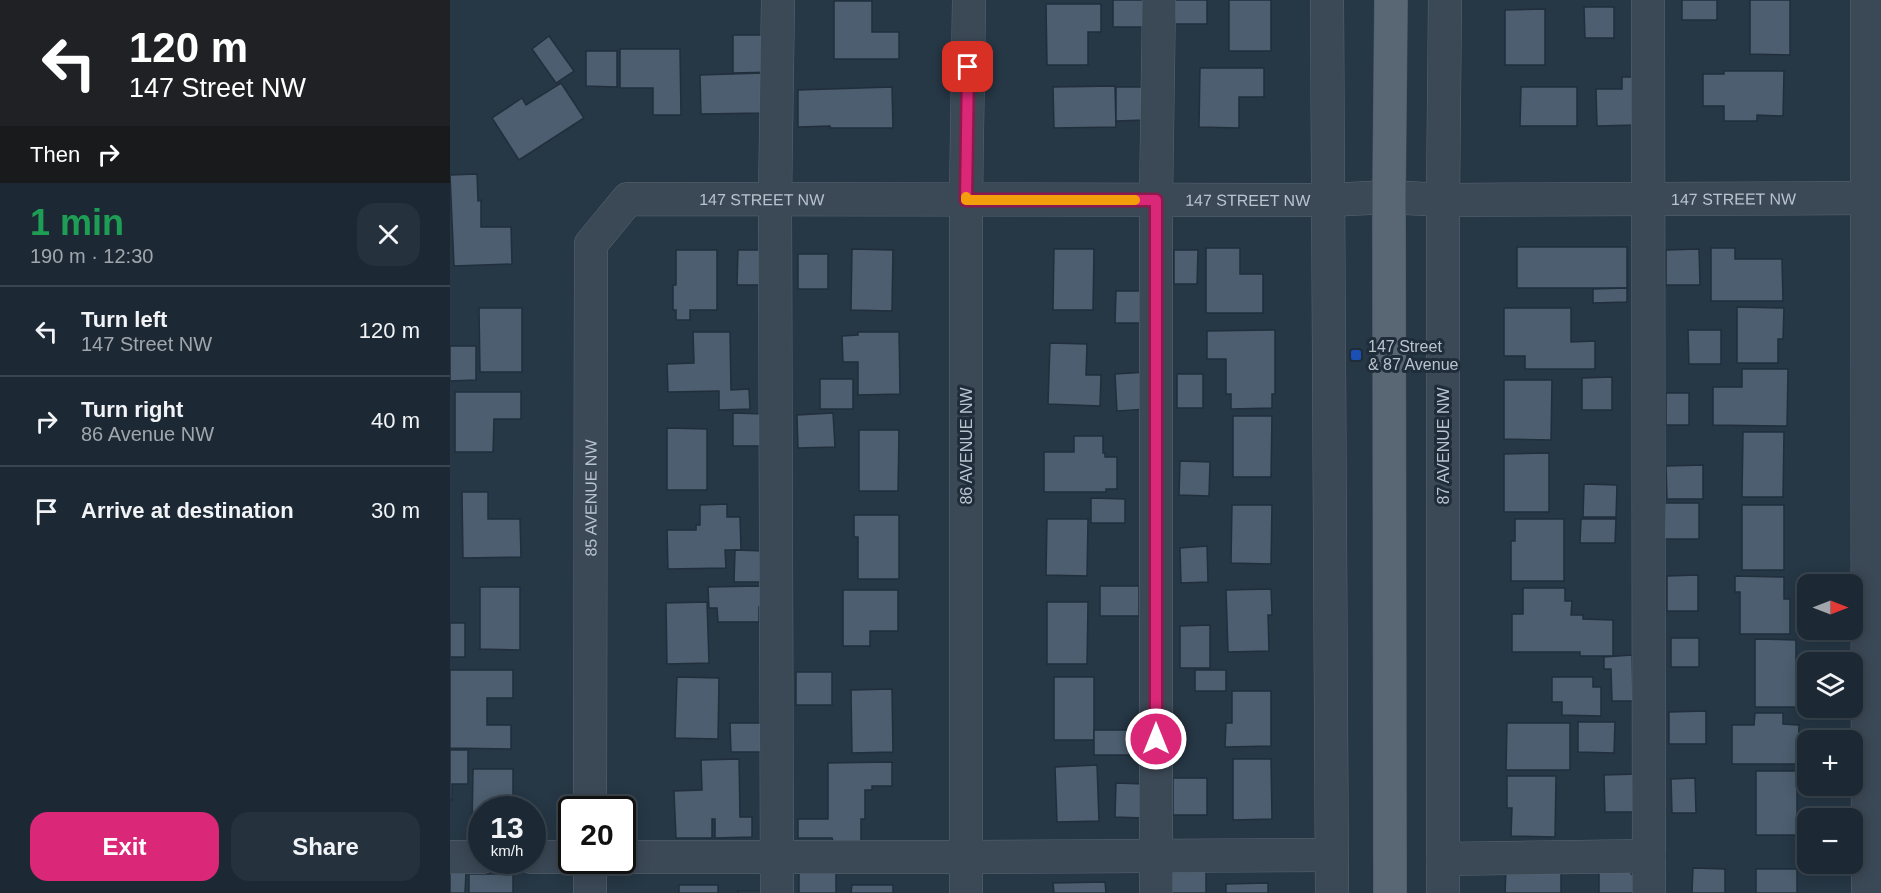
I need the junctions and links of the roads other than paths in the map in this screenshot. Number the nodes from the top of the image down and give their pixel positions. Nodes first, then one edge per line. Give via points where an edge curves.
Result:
1 (778, 0) edge
2 (969, 0) edge
3 (1159, 0) edge
4 (1328, 0) edge
5 (1391, 0) edge
6 (1445, 0) edge
7 (1648, 0) edge
8 (1867, 0) edge
9 (1389, 197) junction
10 (1867, 198) junction
11 (628, 199) joint
12 (1648, 199) junction
13 (775, 200) junction
14 (966, 200) junction
15 (1156, 200) junction
16 (1329, 200) junction
17 (1443, 200) junction
18 (590, 796) edge
19 (1332, 855) junction
20 (1156, 856) junction
21 (1649, 856) junction
22 (450, 857) edge
23 (468, 857) edge
24 (636, 857) edge
25 (777, 857) junction
26 (966, 857) junction
27 (1875, 858) edge
28 (1443, 859) junction
29 (590, 874) edge
30 (590, 893) edge
31 (777, 893) edge
32 (966, 893) edge
33 (1156, 893) edge
34 (1332, 893) edge
35 (1390, 893) edge
36 (1443, 893) edge
37 (1649, 893) edge
38 (1868, 893) edge

1 - 13 street
2 - 14 street, 86 AVENUE NW
3 - 15 street
4 - 16 street
5 - 9 main road
6 - 17 street, 87 AVENUE NW
7 - 12 street
8 - 10 street
9 - 16 street, 147 STREET NW
9 - 17 street, 147 STREET NW
9 - 35 main road
10 - 12 street, 147 STREET NW
10 - 27 street
11 - 13 street, 147 STREET NW
11 - 18 street, 85 AVENUE NW via 591,244
12 - 17 street, 147 STREET NW
12 - 21 street
13 - 14 street, 147 STREET NW
13 - 25 street
14 - 15 street, 147 STREET NW
14 - 26 street, 86 AVENUE NW
15 - 16 street, 147 STREET NW
15 - 20 street
16 - 19 street
17 - 28 street, 87 AVENUE NW
19 - 20 street
19 - 34 street
20 - 26 street
20 - 33 street
21 - 28 street
21 - 37 street
22 - 23 street
24 - 25 street
25 - 26 street
25 - 31 street
26 - 32 street, 86 AVENUE NW
27 - 38 street
28 - 36 street, 87 AVENUE NW
29 - 30 street

